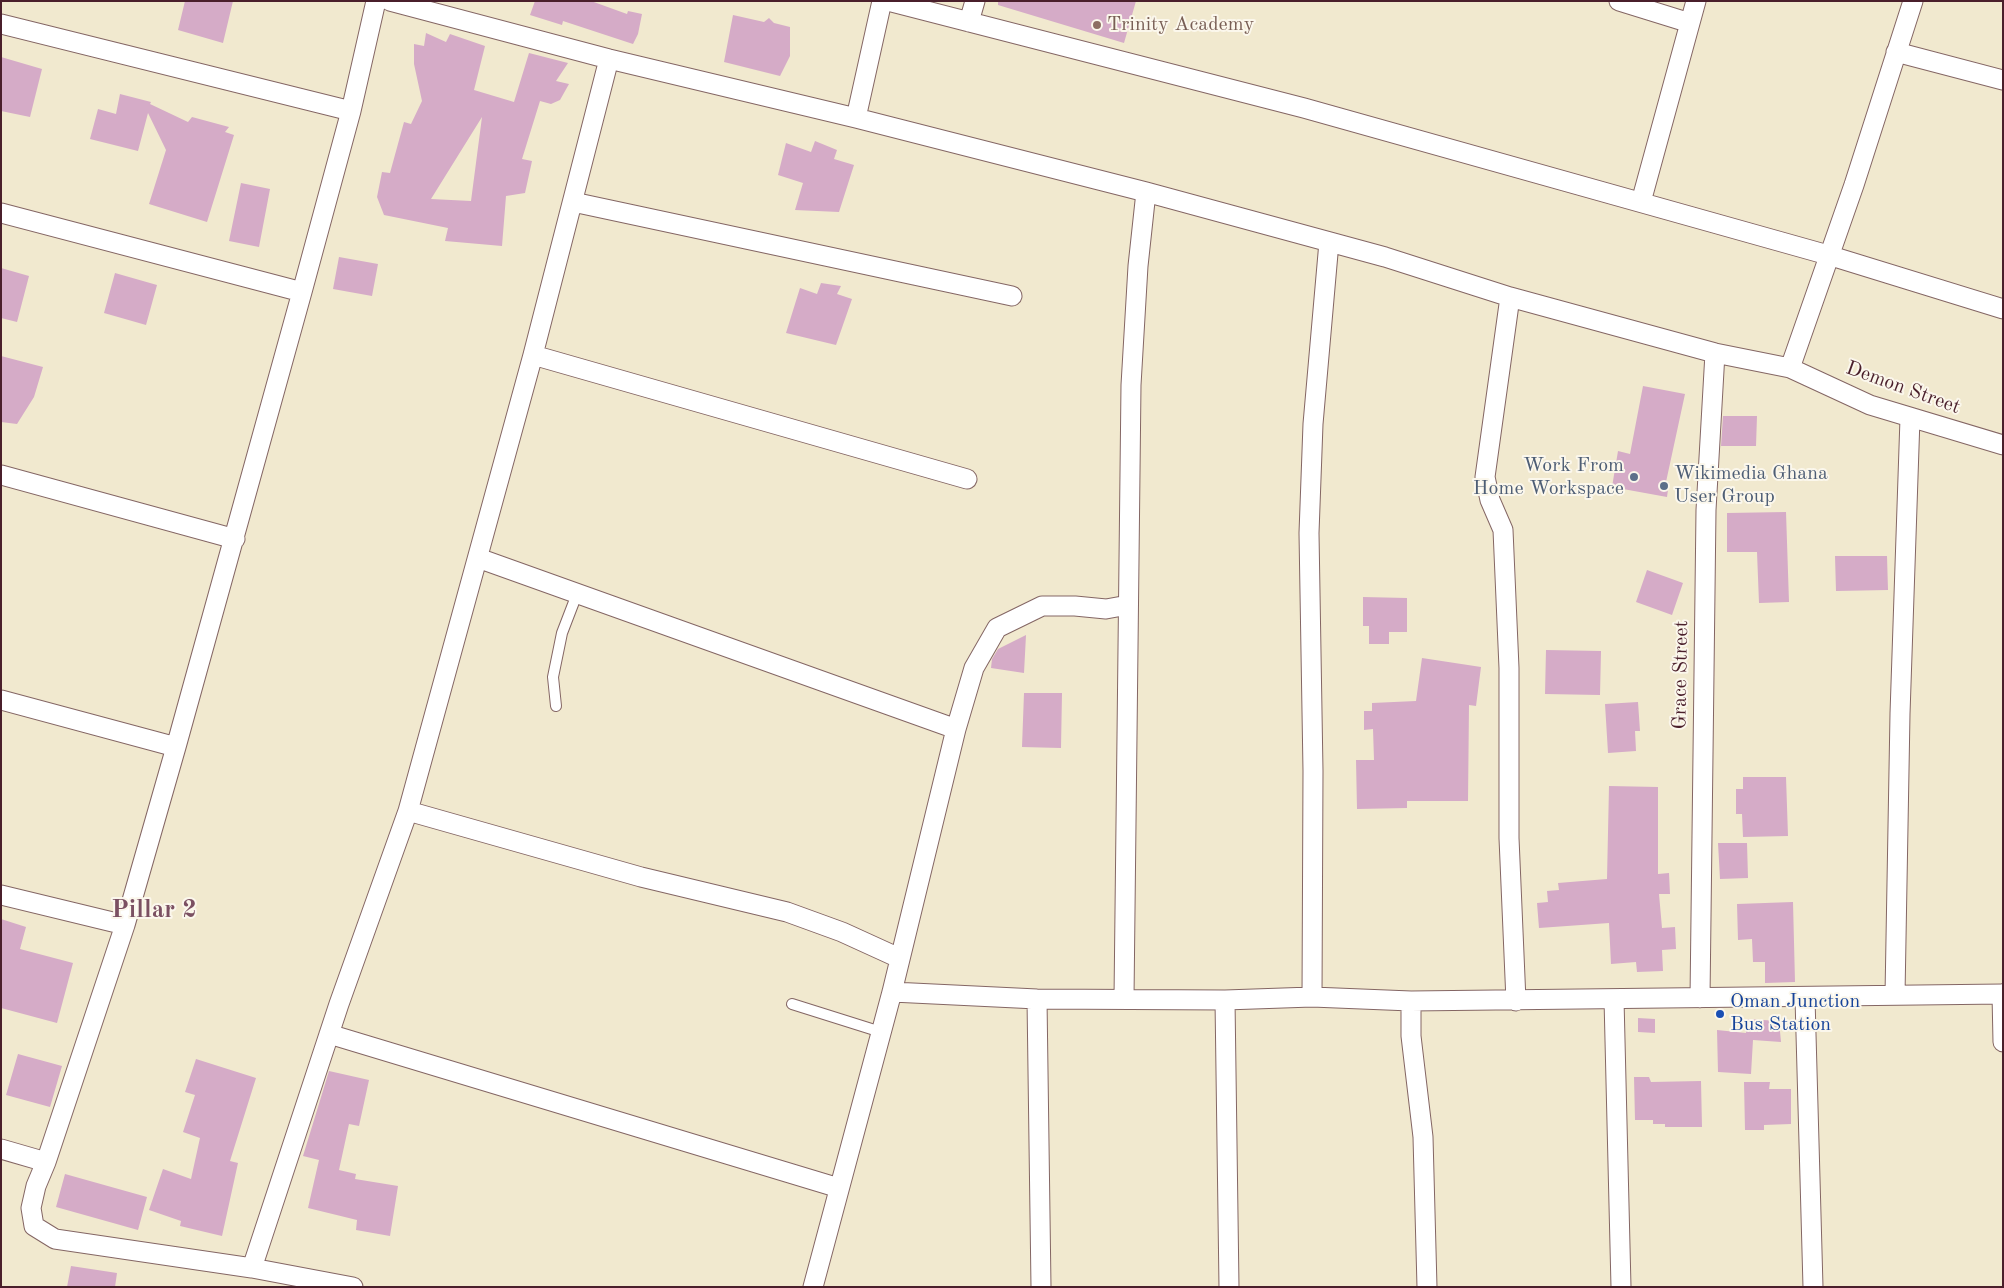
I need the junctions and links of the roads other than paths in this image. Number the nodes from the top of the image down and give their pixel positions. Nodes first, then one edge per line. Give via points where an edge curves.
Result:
1 (376, 1) edge
2 (390, 1) edge
3 (882, 1) edge
4 (888, 1) edge
5 (975, 1) edge
6 (1619, 1) edge
7 (1696, 1) edge
8 (1913, 1) edge
9 (969, 22) junction
10 (1690, 23) junction
11 (1, 24) edge
12 (1896, 52) junction
13 (610, 59) junction
14 (2003, 80) edge
15 (351, 111) junction
16 (856, 118) junction
17 (1146, 192) junction
18 (573, 202) junction
19 (1641, 202) junction
20 (1, 213) edge
21 (1329, 242) junction
22 (1828, 255) junction
23 (302, 292) junction
24 (1012, 296) dead end
25 (1510, 297) junction
26 (2003, 309) edge
27 (1715, 353) junction
28 (532, 355) junction
29 (1790, 368) junction
30 (1910, 418) junction
31 (2003, 445) edge
32 (1, 476) edge
33 (966, 479) dead end
34 (235, 539) junction
35 (478, 558) junction
36 (577, 594) junction
37 (1128, 605) junction
38 (1, 700) edge
39 (556, 706) dead end
40 (956, 729) junction
41 (176, 747) junction
42 (408, 811) junction
43 (1, 895) edge
44 (125, 925) junction
45 (899, 958) junction
46 (892, 992) junction
47 (2003, 994) edge
48 (1895, 995) junction
49 (1312, 997) junction
50 (1124, 998) junction
51 (1700, 998) junction
52 (1804, 998) junction
53 (1614, 999) junction
54 (1037, 1000) junction
55 (1224, 1000) junction
56 (1411, 1001) junction
57 (1516, 1001) junction
58 (792, 1004) dead end
59 (881, 1032) junction
60 (329, 1034) junction
61 (2003, 1042) edge
62 (1, 1149) edge
63 (46, 1162) junction
64 (839, 1188) junction
65 (252, 1268) junction
66 (353, 1287) edge
67 (813, 1287) edge
68 (1041, 1287) edge
69 (1229, 1287) edge
70 (1427, 1287) edge
71 (1621, 1287) edge
72 (1813, 1287) edge

1 - 15 street
2 - 13 street, Demon Street
3 - 16 street
4 - 9 street
5 - 9 street
6 - 10 street
7 - 10 street
8 - 12 street
9 - 19 street via 1304,108
10 - 19 street
11 - 15 street
12 - 14 street
12 - 22 street
13 - 16 street, Demon Street
13 - 18 street
15 - 23 street
16 - 17 street, Demon Street
17 - 21 street, Demon Street
17 - 37 street via 1131,385
18 - 24 street
18 - 28 street
19 - 22 street
20 - 23 street
21 - 25 street, Demon Street
21 - 49 street via 1313,424 1309,533
22 - 26 street
22 - 29 street
23 - 34 street
25 - 27 street, Demon Street
25 - 57 street via 1485,477 1490,500 1503,530 1509,838
27 - 29 street, Demon Street
27 - 51 street, Grace Street via 1706,510
28 - 33 street
28 - 35 street
29 - 30 street, Demon Street via 1870,405
30 - 31 street, Demon Street
30 - 48 street via 1900,704
32 - 34 street
34 - 41 street
35 - 36 street
35 - 42 street
36 - 39 lane via 562,633 553,677
36 - 40 street
37 - 40 street via 1106,609 1042,606 997,628 974,668
37 - 50 street
38 - 41 street
40 - 45 street
41 - 44 street
42 - 45 street via 641,877 787,912
42 - 60 street
43 - 44 street
44 - 63 street
45 - 46 street
46 - 54 street
46 - 59 street
47 - 48 street
47 - 61 street
48 - 52 street
49 - 55 street
49 - 56 street
50 - 54 street
50 - 55 street
51 - 52 street
51 - 53 street
52 - 72 street
53 - 57 street
53 - 71 street
54 - 68 street
55 - 69 street
56 - 57 street
56 - 70 street via 1423,1137
58 - 59 lane
59 - 64 street
60 - 64 street
60 - 65 street
62 - 63 street
63 - 65 street via 31,1208 34,1226 55,1239
64 - 67 street
65 - 66 street

